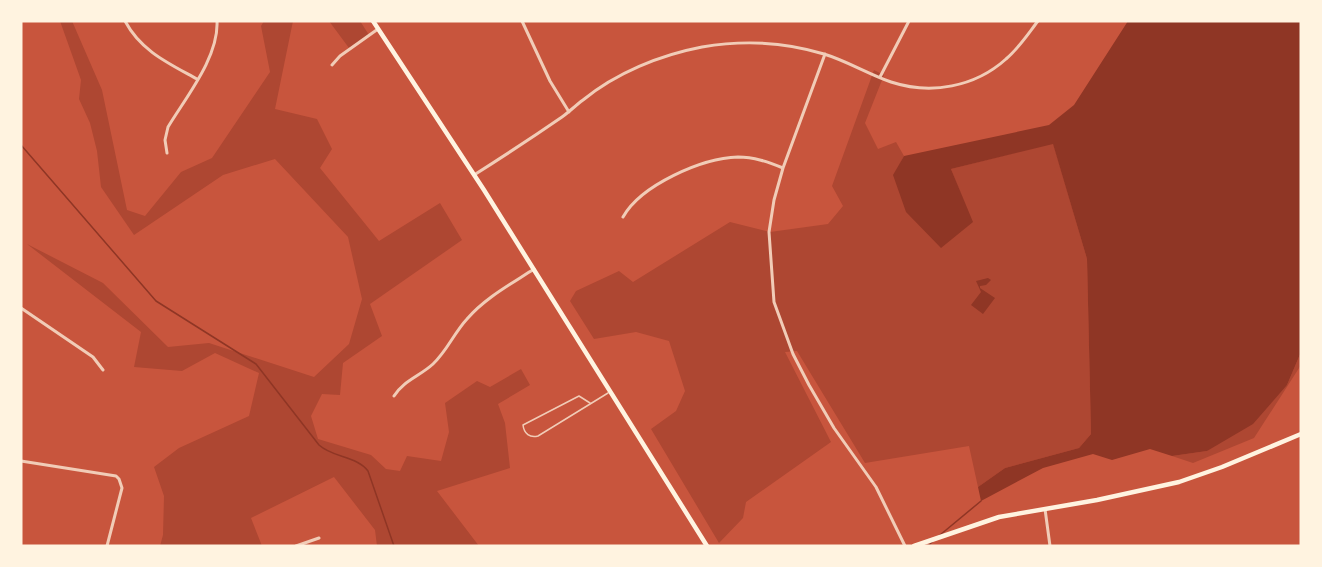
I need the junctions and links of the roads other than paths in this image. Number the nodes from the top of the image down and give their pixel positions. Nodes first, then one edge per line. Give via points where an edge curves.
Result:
1 (125, 21) edge
2 (217, 21) edge
3 (372, 21) edge
4 (522, 21) edge
5 (909, 21) edge
6 (1038, 21) edge
7 (378, 29) junction
8 (825, 54) junction
9 (332, 65) dead end
10 (880, 77) junction
11 (197, 79) junction
12 (569, 112) junction
13 (167, 153) dead end
14 (783, 168) junction
15 (474, 175) junction
16 (624, 217) dead end
17 (534, 269) junction
18 (21, 308) edge
19 (103, 370) dead end
20 (612, 391) junction
21 (394, 396) dead end
22 (590, 403) junction
23 (1301, 434) edge
24 (21, 461) edge
25 (1045, 508) junction
26 (318, 538) dead end
27 (107, 546) edge
28 (296, 546) edge
29 (707, 546) edge
30 (905, 546) edge
31 (914, 546) edge
32 (1050, 546) edge

1 - 11 street via 147,50
2 - 11 street via 214,45
3 - 7 main road
4 - 12 street
5 - 10 street
6 - 10 street via 1008,58 987,74 965,83 919,87
7 - 9 street
7 - 15 main road
8 - 10 street
8 - 12 street via 757,43 683,51 631,71 583,99
8 - 14 street
11 - 13 street via 168,127
12 - 15 street
14 - 16 street via 740,157 701,164 640,197
14 - 30 street via 769,232 774,302 809,385 876,488
15 - 17 main road
17 - 20 main road
17 - 21 street via 475,311 440,357
18 - 19 street via 93,357
20 - 22 lane
20 - 29 main road
22 - 22 lane via 579,396 526,422 523,429 529,436 538,435
23 - 25 main road via 1179,482
24 - 27 street via 116,476 122,488
25 - 31 main road via 999,517
25 - 32 street
26 - 28 street

